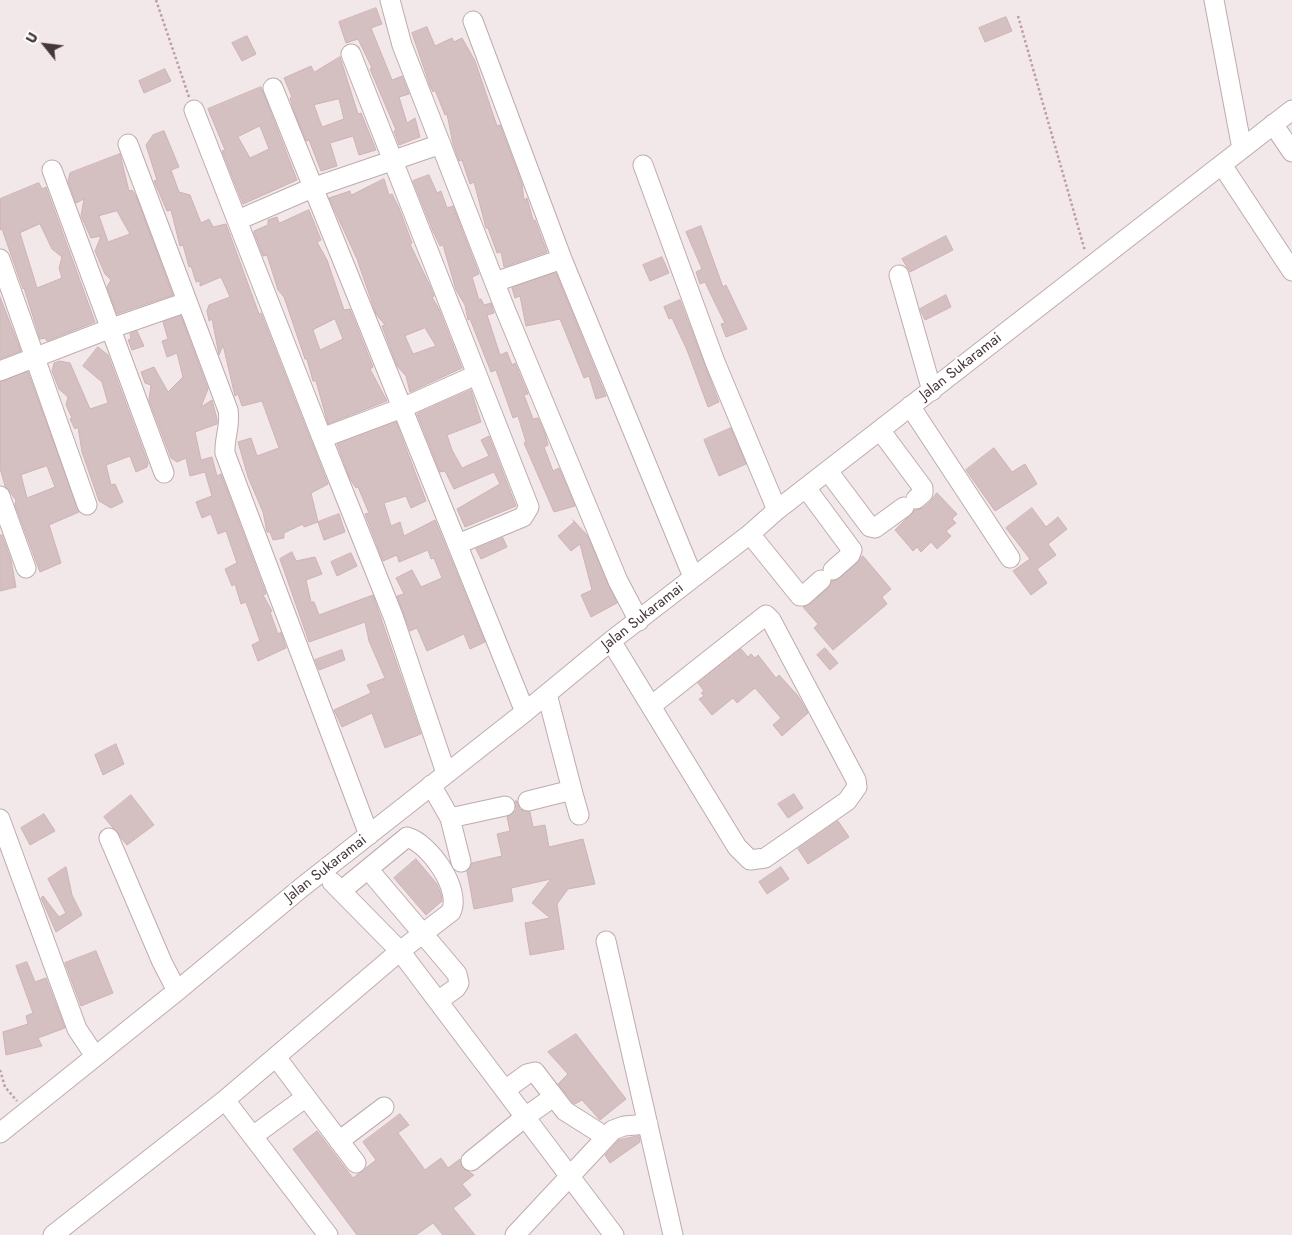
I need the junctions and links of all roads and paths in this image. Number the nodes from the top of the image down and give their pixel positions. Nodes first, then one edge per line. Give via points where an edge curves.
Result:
1 (156, 0) edge
2 (390, 0) edge
3 (1214, 0) edge
4 (1018, 16) dead end
5 (473, 22) dead end
6 (350, 54) dead end
7 (272, 88) dead end
8 (194, 110) joint
9 (1292, 110) edge
10 (1273, 124) junction
11 (1240, 137) junction
12 (128, 144) dead end
13 (441, 144) junction
14 (1292, 152) edge
15 (392, 161) junction
16 (643, 165) dead end
17 (1222, 165) junction
18 (52, 170) dead end
19 (312, 188) junction
20 (238, 220) junction
21 (1082, 242) dead end
22 (0, 259) edge
23 (562, 259) junction
24 (1292, 271) edge
25 (900, 275) dead end
26 (495, 282) junction
27 (187, 302) junction
28 (109, 329) junction
29 (35, 358) junction
30 (0, 371) edge
31 (476, 375) junction
32 (932, 391) junction
33 (910, 406) junction
34 (402, 408) junction
35 (880, 430) junction
36 (322, 438) junction
37 (828, 471) junction
38 (164, 473) dead end
39 (806, 488) junction
40 (0, 496) edge
41 (87, 506) dead end
42 (777, 510) junction
43 (750, 534) junction
44 (458, 544) junction
45 (1010, 558) dead end
46 (26, 568) dead end
47 (693, 577) junction
48 (638, 621) junction
49 (611, 641) junction
50 (547, 694) junction
51 (651, 706) junction
52 (525, 712) junction
53 (446, 773) junction
54 (431, 785) junction
55 (572, 790) junction
56 (528, 801) dead end
57 (505, 806) dead end
58 (579, 815) dead end
59 (450, 818) junction
60 (0, 819) edge
61 (369, 835) junction
62 (109, 838) dead end
63 (461, 862) dead end
64 (368, 869) junction
65 (323, 872) junction
66 (341, 891) junction
67 (423, 935) junction
68 (606, 941) dead end
69 (400, 951) junction
70 (177, 991) junction
71 (438, 1001) junction
72 (95, 1056) junction
73 (276, 1056) junction
74 (0, 1070) edge
75 (505, 1090) junction
76 (306, 1097) junction
77 (552, 1098) junction
78 (225, 1100) junction
79 (384, 1107) dead end
80 (26, 1112) junction
81 (525, 1117) junction
82 (648, 1124) junction
83 (0, 1133) edge
84 (253, 1136) junction
85 (606, 1138) junction
86 (339, 1141) junction
87 (471, 1161) dead end
88 (356, 1162) dead end
89 (570, 1177) junction
90 (52, 1235) edge
91 (328, 1235) edge
92 (515, 1235) edge
93 (614, 1235) edge
94 (673, 1235) edge

1 - 8 path
2 - 13 street via 400,39
3 - 11 street
4 - 21 path
5 - 23 street
6 - 15 street
7 - 19 street
8 - 20 street
9 - 10 street, Jalan Sukaramai
10 - 11 street, Jalan Sukaramai
10 - 14 street
11 - 17 street, Jalan Sukaramai
12 - 27 street
13 - 15 street
13 - 26 street
15 - 19 street
15 - 31 street
16 - 42 street via 715,362
17 - 24 street
17 - 32 street, Jalan Sukaramai
18 - 28 street
19 - 20 street
19 - 34 street
20 - 36 street
22 - 29 street
23 - 26 street
23 - 47 street
25 - 32 street
26 - 48 street via 618,581
27 - 28 street
27 - 61 street via 228,410 230,419 225,453
28 - 29 street
28 - 38 street
29 - 30 street
29 - 41 street
31 - 34 street
31 - 44 street via 529,507 523,517
32 - 33 street, Jalan Sukaramai
33 - 35 street, Jalan Sukaramai
33 - 45 street
34 - 36 street
34 - 44 street
35 - 37 street, Jalan Sukaramai
35 - 37 street via 922,486 923,493 875,528 870,527
36 - 53 street via 382,588
37 - 39 street, Jalan Sukaramai
39 - 42 street, Jalan Sukaramai
39 - 43 street via 852,550 803,596
40 - 46 street
42 - 43 street, Jalan Sukaramai
43 - 47 street, Jalan Sukaramai
44 - 52 street
47 - 48 street, Jalan Sukaramai
48 - 49 street, Jalan Sukaramai
49 - 50 street, Jalan Sukaramai
49 - 51 street
50 - 52 street, Jalan Sukaramai
50 - 55 street
51 - 51 street via 737,847 750,860 765,858 847,801 857,787 771,620 766,616
52 - 53 street, Jalan Sukaramai
53 - 54 street, Jalan Sukaramai
54 - 59 street
54 - 61 street, Jalan Sukaramai
55 - 56 street
55 - 58 street
57 - 59 street
59 - 63 street
60 - 72 street via 78,1029
61 - 65 street, Jalan Sukaramai
62 - 70 street
64 - 66 street
64 - 67 street
64 - 67 street via 407,837 417,841 440,865 451,888 454,906
65 - 66 street
65 - 70 street, Jalan Sukaramai
66 - 69 street
67 - 69 street
67 - 71 street via 459,979 456,988
68 - 82 street
69 - 71 street
69 - 73 street
70 - 72 street, Jalan Sukaramai
71 - 75 street
72 - 80 street, Jalan Sukaramai
73 - 76 street
73 - 78 street
74 - 80 path via 5,1087
75 - 77 street via 534,1072
75 - 81 street
76 - 84 street
76 - 86 street
77 - 81 street
77 - 85 street via 576,1119
78 - 84 street
78 - 90 street
79 - 86 street
80 - 83 street, Jalan Sukaramai
81 - 87 street
81 - 89 street
82 - 85 street via 624,1126 613,1130
82 - 94 street
84 - 91 street
85 - 89 street
86 - 88 street
89 - 92 street
89 - 93 street

